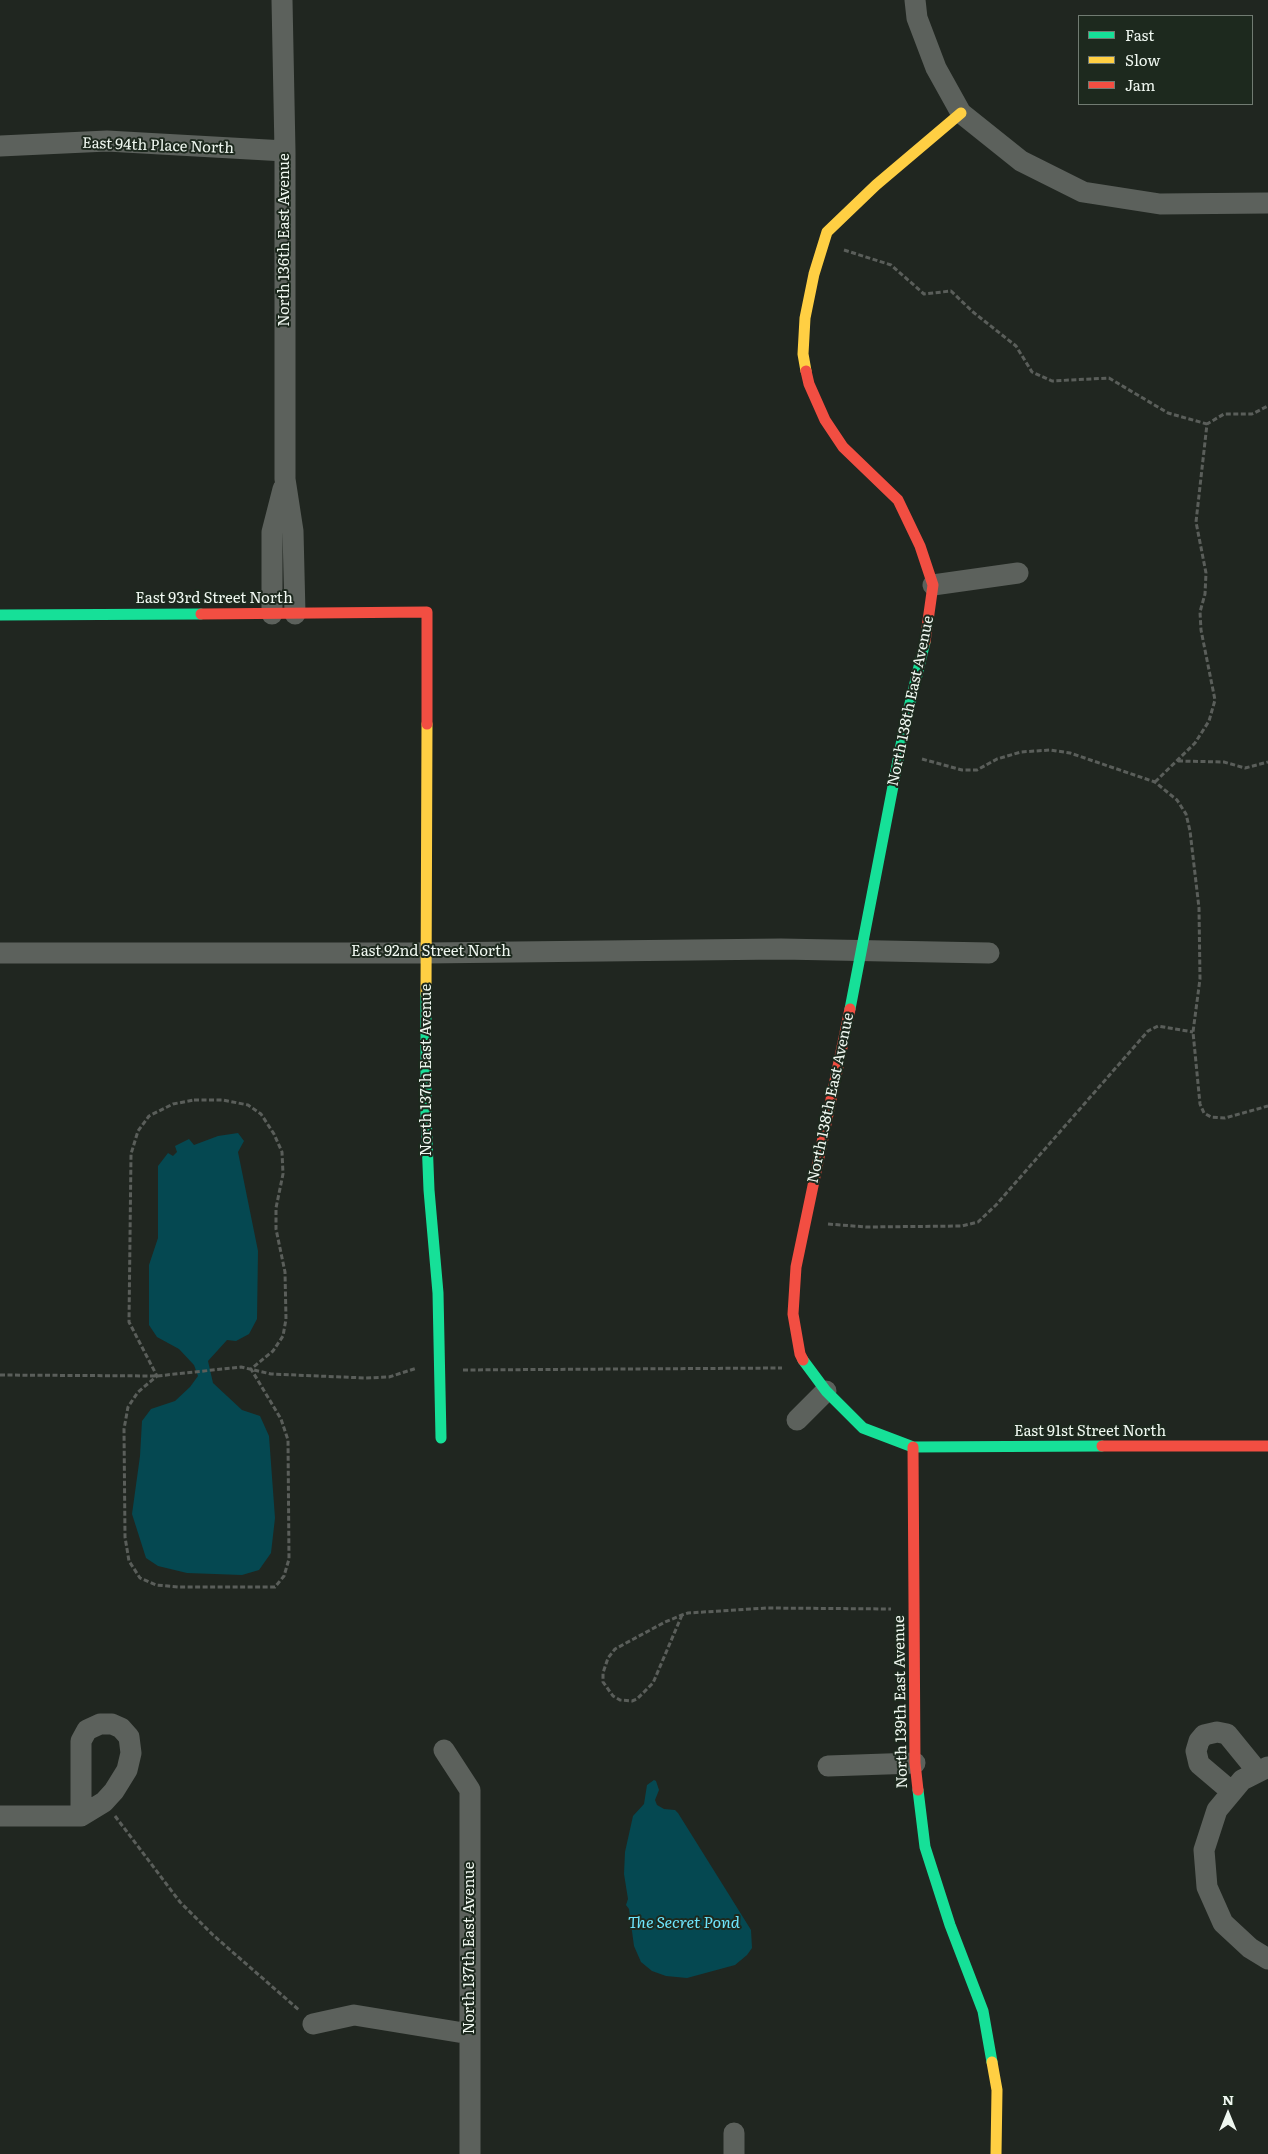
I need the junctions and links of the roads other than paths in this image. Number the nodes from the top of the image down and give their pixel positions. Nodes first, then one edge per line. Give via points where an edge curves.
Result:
1 (282, 0) edge
2 (916, 0) edge
3 (961, 112) junction
4 (0, 146) edge
5 (285, 151) junction
6 (1268, 203) edge
7 (285, 480) junction
8 (1018, 573) dead end
9 (933, 585) junction
10 (428, 612) joint
11 (272, 614) junction
12 (295, 614) junction
13 (0, 615) edge
14 (863, 950) junction
15 (426, 952) junction
16 (0, 953) edge
17 (989, 953) dead end
18 (826, 1391) junction
19 (797, 1420) dead end
20 (441, 1438) dead end
21 (1268, 1446) edge
22 (913, 1447) junction
23 (444, 1750) dead end
24 (915, 1763) junction
25 (828, 1766) dead end
26 (1250, 1778) edge
27 (0, 1816) edge
28 (81, 1816) junction
29 (1268, 1959) edge
30 (314, 2024) road end
31 (470, 2034) junction
32 (734, 2133) dead end
33 (470, 2154) edge
34 (734, 2154) edge
35 (996, 2154) edge

1 - 5 street, North 136th East Avenue
2 - 3 street via 917,18 936,68
3 - 6 street via 1021,161 1082,192 1160,204
3 - 9 street, North 138th East Avenue via 827,232 805,318 803,354 809,384 825,420 843,447 898,500 920,546
4 - 5 street, East 94th Place North via 107,141
5 - 7 street, North 136th East Avenue
7 - 11 street, North 136th East Avenue via 272,532
7 - 12 street, North 136th East Avenue via 293,531
8 - 9 street
9 - 14 street, North 138th East Avenue via 927,632 900,753
10 - 12 street, East 93rd Street North
10 - 15 street, North 137th East Avenue
11 - 12 street, East 93rd Street North
11 - 13 street, East 93rd Street North
14 - 15 street, East 92nd Street North
14 - 17 street, East 92nd Street North
14 - 18 street, North 138th East Avenue via 796,1267 793,1314 800,1354
15 - 16 street, East 92nd Street North
15 - 20 street, North 137th East Avenue via 426,1114 438,1292
18 - 19 street
18 - 22 street, North 138th East Avenue via 863,1428
21 - 22 street, East 91st Street North
22 - 24 street, North 139th East Avenue
23 - 31 street, North 137th East Avenue via 470,1790
24 - 25 street
24 - 35 street, North 139th East Avenue via 926,1847 950,1925 983,2011 997,2090
26 - 29 street via 1216,1810 1204,1850 1208,1887 1222,1923
27 - 28 street
28 - 28 street via 104,1802 127,1770 131,1753 129,1737 112,1724 100,1724 87,1730 81,1741
30 - 31 street via 354,2015
31 - 33 street, North 137th East Avenue
32 - 34 street

